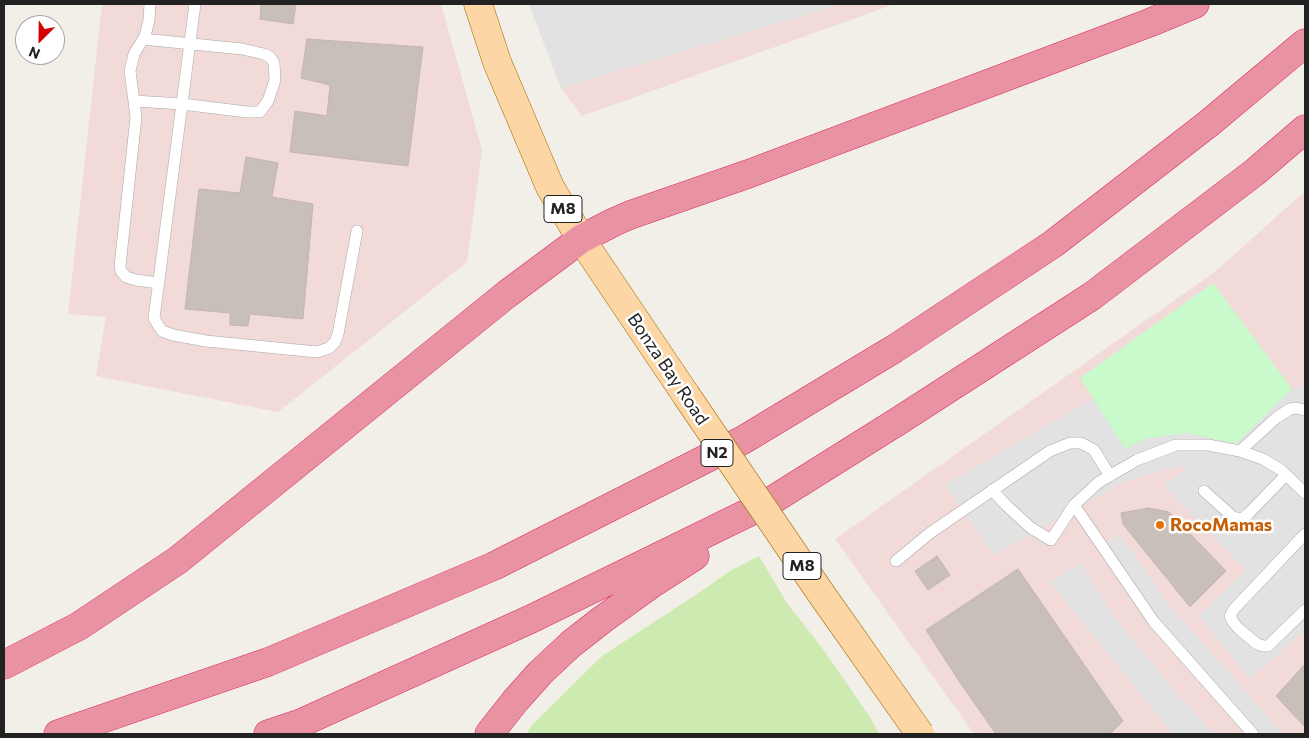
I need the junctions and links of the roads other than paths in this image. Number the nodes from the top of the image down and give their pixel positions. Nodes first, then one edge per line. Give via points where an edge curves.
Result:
1 (150, 4) edge
2 (196, 4) edge
3 (478, 4) edge
4 (1194, 4) edge
5 (143, 39) junction
6 (190, 43) junction
7 (1305, 43) edge
8 (134, 101) junction
9 (182, 104) junction
10 (1305, 130) edge
11 (357, 232) dead end
12 (581, 239) junction
13 (159, 283) junction
14 (1305, 410) edge
15 (900, 420) junction
16 (1240, 451) junction
17 (1286, 475) junction
18 (1110, 476) junction
19 (992, 490) junction
20 (1204, 491) dead end
21 (1305, 493) edge
22 (1074, 506) junction
23 (1305, 534) edge
24 (896, 561) dead end
25 (1305, 610) edge
26 (4, 666) edge
27 (58, 734) edge
28 (268, 734) edge
29 (489, 734) edge
30 (920, 734) edge
31 (1253, 734) edge

1 - 5 lane
2 - 6 lane
3 - 12 main road, Bonza Bay Road / M8 via 497,62 550,187
4 - 12 highway via 757,170 630,214
5 - 6 lane
5 - 8 lane via 134,54 130,71
6 - 9 lane
6 - 9 lane via 264,54 274,63 275,80 268,101 260,112
7 - 27 highway, N2 via 1208,124 1053,244 894,350 743,440 494,566 268,662
8 - 9 lane
8 - 13 lane via 136,117 120,266 126,277
9 - 13 lane
10 - 15 highway via 1092,296
11 - 13 lane via 338,334 329,348 317,352 206,341 162,331 154,318
12 - 26 highway via 507,294 178,560 79,626
12 - 30 main road, Bonza Bay Road / M8, bridge
14 - 16 lane via 1290,409
15 - 28 highway via 766,504 531,620 300,723
15 - 29 highway via 603,619 540,673
16 - 17 lane via 1263,458
16 - 18 lane via 1208,445 1176,445 1137,460
17 - 20 lane via 1242,519 1233,517
17 - 21 lane
18 - 19 lane via 1094,450 1081,443 1070,442 1050,451
18 - 22 lane
19 - 22 lane via 1031,528 1051,540
19 - 24 lane
22 - 31 lane via 1154,622
23 - 25 lane via 1230,616 1239,629 1257,644 1268,646

